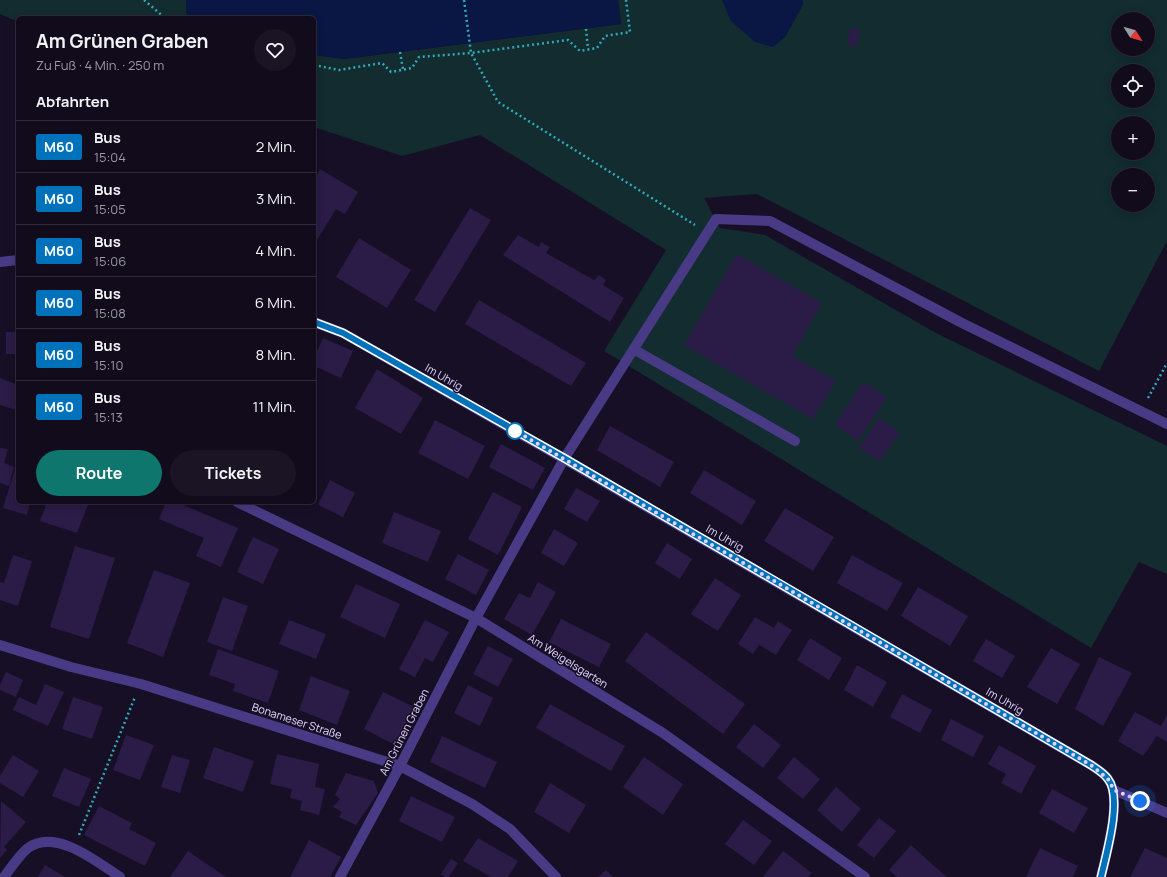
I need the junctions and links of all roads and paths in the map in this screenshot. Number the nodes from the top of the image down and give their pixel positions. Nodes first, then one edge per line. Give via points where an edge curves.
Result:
1 (144, 0) edge
2 (464, 0) edge
3 (626, 0) edge
4 (163, 16) edge
5 (586, 29) dead end
6 (588, 49) junction
7 (400, 52) dead end
8 (471, 53) junction
9 (316, 65) edge
10 (403, 69) junction
11 (708, 234) junction
12 (16, 260) edge
13 (0, 262) edge
14 (316, 323) edge
15 (635, 350) junction
16 (1167, 363) edge
17 (1140, 412) junction
18 (1167, 424) edge
19 (795, 442) dead end
20 (564, 458) junction
21 (241, 504) edge
22 (476, 618) junction
23 (0, 645) edge
24 (141, 684) junction
25 (400, 766) junction
26 (1114, 790) junction
27 (1167, 813) edge
28 (74, 847) junction
29 (4, 877) edge
30 (120, 877) edge
31 (340, 877) edge
32 (556, 877) edge
33 (865, 877) edge
34 (1100, 877) edge

1 - 4 path
2 - 8 path
3 - 6 path via 630,32 605,36 597,48
5 - 6 path
6 - 8 path via 580,51 568,40
7 - 10 path
8 - 10 path via 419,57 412,68
8 - 11 path via 498,102
9 - 10 path via 339,70 382,63 391,72
11 - 15 street, Am Grünen Graben
11 - 17 street, Am Grünen Graben via 716,219 770,221 962,323
12 - 13 street
14 - 20 street, Im Uhrig via 343,333
15 - 19 street
15 - 20 street, Am Grünen Graben
16 - 17 path
17 - 18 street
20 - 22 street, Am Grünen Graben
20 - 26 street, Im Uhrig via 1091,765 1108,779
21 - 22 street, Am Weigelsgarten
22 - 25 street, Am Grünen Graben
22 - 33 street, Am Weigelsgarten via 663,733
23 - 24 street, Bonameser Straße via 71,667
24 - 25 street, Bonameser Straße
24 - 28 path
25 - 31 street, Am Grünen Graben
25 - 32 street, Bonameser Straße via 472,804 510,829
26 - 27 street, Im Uhrig
26 - 34 street via 1108,850
28 - 29 street via 45,842 28,848
28 - 30 street

